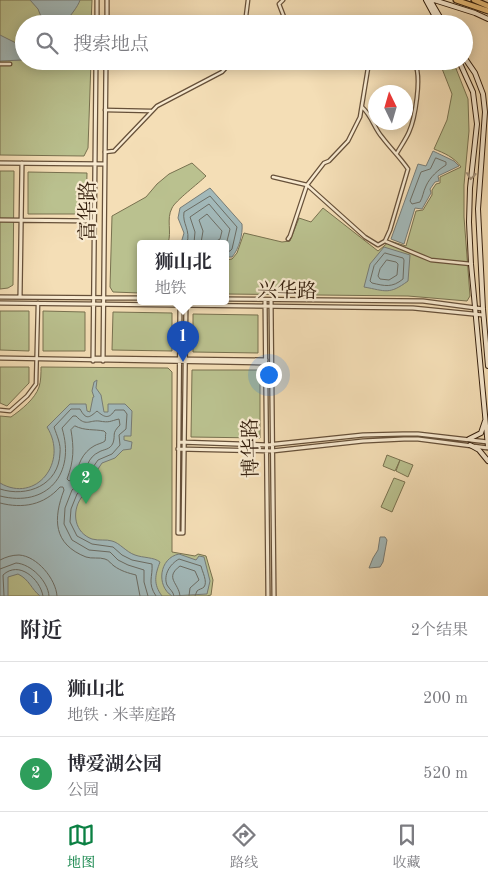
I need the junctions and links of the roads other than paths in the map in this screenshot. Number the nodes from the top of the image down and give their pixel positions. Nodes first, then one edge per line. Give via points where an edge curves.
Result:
1 (97, 0) edge
2 (107, 0) edge
3 (248, 0) edge
4 (283, 0) edge
5 (426, 0) edge
6 (432, 0) edge
7 (456, 0) edge
8 (474, 0) edge
9 (488, 6) edge
10 (488, 11) edge
11 (97, 15) edge
12 (107, 15) edge
13 (246, 15) edge
14 (283, 15) edge
15 (434, 15) edge
16 (440, 15) edge
17 (488, 19) edge
18 (0, 64) edge
19 (10, 64) dead end
20 (96, 70) edge
21 (106, 70) edge
22 (224, 70) edge
23 (368, 70) edge
24 (417, 70) edge
25 (462, 70) edge
26 (473, 70) edge
27 (362, 107) junction
28 (105, 110) junction
29 (152, 111) junction
30 (104, 152) junction
31 (397, 153) junction
32 (0, 163) edge
33 (22, 163) junction
34 (94, 164) junction
35 (104, 164) junction
36 (273, 177) dead end
37 (307, 185) junction
38 (0, 220) edge
39 (21, 220) junction
40 (94, 222) junction
41 (288, 239) dead end
42 (384, 241) junction
43 (471, 264) junction
44 (0, 297) edge
45 (20, 297) junction
46 (94, 298) junction
47 (104, 298) junction
48 (137, 298) edge
49 (229, 299) edge
50 (265, 300) junction
51 (271, 300) junction
52 (0, 303) edge
53 (38, 304) junction
54 (94, 304) junction
55 (104, 304) junction
56 (137, 304) edge
57 (180, 305) joint
58 (186, 305) junction
59 (265, 307) junction
60 (271, 307) junction
61 (483, 309) junction
62 (476, 310) junction
63 (483, 314) junction
64 (477, 315) junction
65 (0, 358) edge
66 (36, 359) junction
67 (93, 359) junction
68 (103, 359) junction
69 (179, 360) junction
70 (185, 360) junction
71 (266, 362) junction
72 (488, 366) edge
73 (0, 410) edge
74 (486, 417) junction
75 (469, 439) junction
76 (178, 442) junction
77 (184, 442) junction
78 (488, 442) edge
79 (272, 444) junction
80 (267, 445) junction
81 (470, 445) junction
82 (488, 447) edge
83 (178, 449) junction
84 (184, 449) junction
85 (267, 451) junction
86 (272, 451) junction
87 (488, 461) edge
88 (268, 596) edge
89 (274, 596) edge

1 - 11 street
2 - 12 street
3 - 13 street
4 - 14 street via 280,4
5 - 15 main road
6 - 16 main road
6 - 17 main road
7 - 10 main road
8 - 9 main road
18 - 19 street
20 - 34 street, 富华路
21 - 28 street, 富华路
22 - 29 street
23 - 27 street
24 - 31 street via 410,131
25 -> 43 main road via 473,92 477,124 470,188
26 - 61 main road via 483,94 485,112 478,209
27 - 31 street
27 - 37 street via 348,141 324,163
28 - 29 street
28 - 30 street, 富华路
29 - 30 street via 114,151
30 - 35 street, 富华路
31 - 42 street via 408,169
32 - 33 street
33 - 34 street
33 - 39 street
34 - 35 street
34 - 40 street, 富华路
35 - 47 street, 富华路
36 - 37 street
37 - 41 street
37 - 42 street via 365,237 378,245
38 - 39 street
39 - 40 street
39 - 45 street
40 - 46 street, 富华路
42 - 43 street via 431,260
43 - 62 main road
44 - 45 street
45 - 46 street
46 - 47 street
46 - 54 street, 富华路
47 - 48 street
47 - 55 street, 富华路
49 - 50 street, 兴华路
50 - 51 street, 兴华路
50 - 59 street, 博华路
51 - 60 street, 博华路
51 - 62 street, 兴华路 via 423,302
52 - 53 street, 兴华路
53 - 54 street, 兴华路
53 - 66 street
54 - 55 street, 兴华路
54 - 67 street, 富华路
55 - 56 street, 兴华路
55 - 68 street, 富华路
57 - 58 street, 兴华路
57 - 69 street
58 - 59 street, 兴华路
58 - 70 street
59 - 60 street, 兴华路
59 - 71 street, 博华路
60 - 64 street, 兴华路 via 428,309
60 - 79 street, 博华路
61 - 62 street, 兴华路
61 - 63 main road
62 - 64 main road
63 - 64 street, 兴华路
63 - 72 main road
64 - 74 main road
65 - 66 street
66 - 67 street
66 - 73 street via 36,384 10,411
67 - 68 street
68 - 69 street
69 - 70 street
69 - 76 street
70 - 71 street
70 - 77 street
71 - 80 street, 博华路
74 - 75 main road via 482,433
74 - 78 main road
75 - 78 street
75 - 79 street via 379,434
76 - 77 street
76 - 83 street
77 - 80 street
77 - 84 street
78 - 82 main road
79 - 80 street
79 - 86 street, 博华路
80 - 85 street, 博华路
81 - 82 street
81 - 86 street via 404,439
81 - 87 main road
83 - 84 street
83 - 84 street via 178,533 183,533
84 - 85 street
85 - 86 street
85 - 88 street, 博华路
86 - 89 street, 博华路

